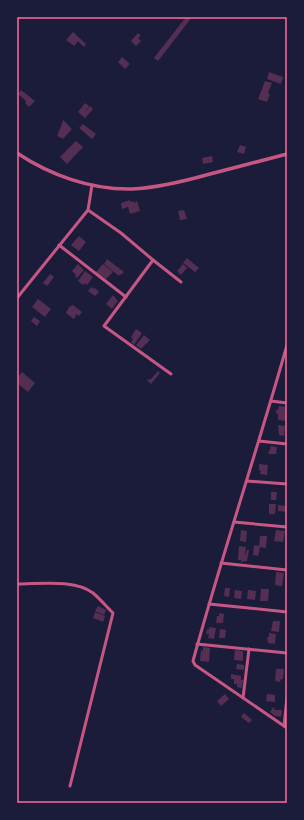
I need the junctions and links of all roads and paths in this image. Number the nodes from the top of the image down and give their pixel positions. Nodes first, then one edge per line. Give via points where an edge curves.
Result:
1 (17, 153) edge
2 (287, 154) edge
3 (92, 185) junction
4 (88, 210) junction
5 (59, 245) junction
6 (153, 260) junction
7 (181, 282) dead end
8 (17, 298) edge
9 (126, 298) junction
10 (287, 345) edge
11 (171, 374) dead end
12 (271, 401) junction
13 (287, 403) edge
14 (260, 441) junction
15 (287, 444) edge
16 (247, 481) junction
17 (287, 484) edge
18 (234, 522) junction
19 (287, 527) edge
20 (221, 563) junction
21 (287, 570) edge
22 (17, 584) edge
23 (208, 604) junction
24 (287, 612) edge
25 (197, 644) junction
26 (250, 649) junction
27 (287, 653) edge
28 (243, 698) junction
29 (287, 698) edge
30 (286, 727) edge
31 (70, 786) dead end

1 - 3 street via 49,172
2 - 3 street via 158,186 131,189
3 - 4 street
4 - 5 street
4 - 6 street
5 - 8 street
5 - 9 street
6 - 7 street
6 - 9 street
9 - 11 street via 104,326
10 - 12 street
12 - 13 street
12 - 14 street
14 - 15 street
14 - 16 street
16 - 17 street
16 - 18 street
18 - 19 street
18 - 20 street
20 - 21 street
20 - 23 street
22 - 31 street via 69,584 82,587 93,593 113,612
23 - 24 street
23 - 25 street
25 - 26 street
25 - 28 street via 193,661 195,665
26 - 27 street
26 - 28 street
28 - 30 street
29 - 30 street

